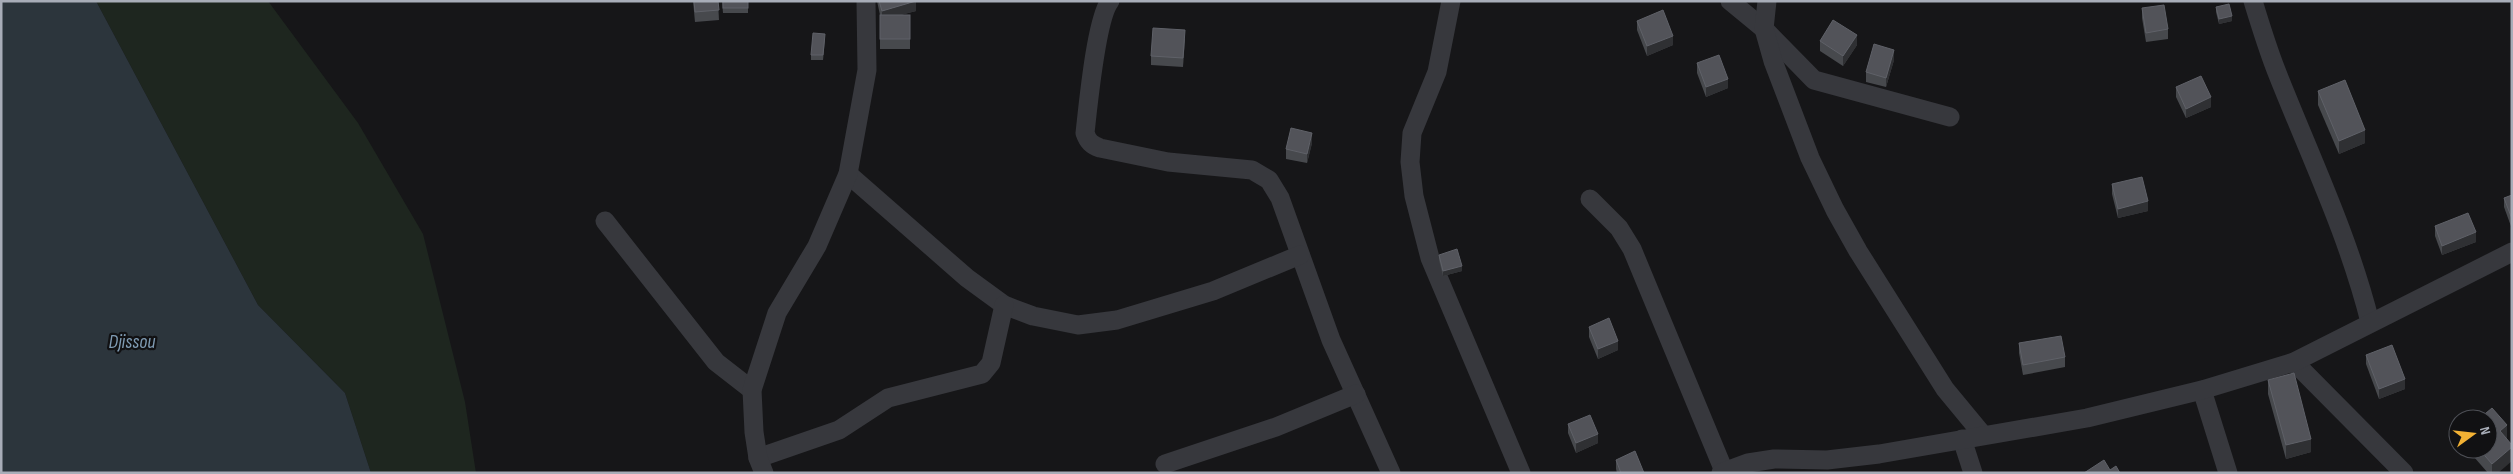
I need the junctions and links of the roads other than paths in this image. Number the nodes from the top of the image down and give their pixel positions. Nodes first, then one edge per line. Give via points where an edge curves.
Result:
1 (866, 1) edge
2 (1110, 1) edge
3 (1451, 1) edge
4 (1730, 1) edge
5 (1767, 1) edge
6 (2253, 1) edge
7 (1764, 29) junction
8 (1950, 117) dead end
9 (848, 174) junction
10 (1590, 199) dead end
11 (605, 222) dead end
12 (2512, 252) edge
13 (1300, 255) junction
14 (1004, 305) junction
15 (2370, 322) junction
16 (2294, 362) junction
17 (752, 390) junction
18 (2202, 390) junction
19 (1356, 394) junction
20 (1983, 435) junction
21 (1962, 439) junction
22 (1165, 464) dead end
23 (761, 465) edge
24 (1808, 466) edge
25 (1722, 472) edge
26 (1391, 473) edge
27 (1522, 473) edge
28 (1973, 473) edge
29 (2228, 473) edge
30 (2404, 473) edge

1 - 9 street via 867,70
2 - 13 street via 1099,35 1089,98 1085,133 1092,145 1168,162 1252,170 1269,180 1280,198
3 - 27 street via 1437,72 1412,133 1410,162 1414,196 1430,258
4 - 7 street
5 - 7 street
6 - 15 street via 2275,68 2328,192 2358,275
7 - 8 street via 1814,80
7 - 20 street via 1806,149 1835,210 1945,389
9 - 14 street via 967,278
9 - 17 street via 817,246 777,312
10 - 25 street via 1620,228 1632,249
11 - 17 street via 716,362
12 - 15 street
13 - 14 street via 1213,291 1117,320 1078,325 1033,316
13 - 19 street via 1331,340
14 - 23 street via 991,363 982,374 888,398 839,430
15 - 16 street
16 - 18 street
16 - 30 street
17 - 23 street via 754,432
18 - 20 street via 2087,418
18 - 29 street
19 - 22 street via 1276,427
19 - 26 street
20 - 21 street
21 - 24 street via 1827,460
21 - 28 street
24 - 25 street via 1774,459

